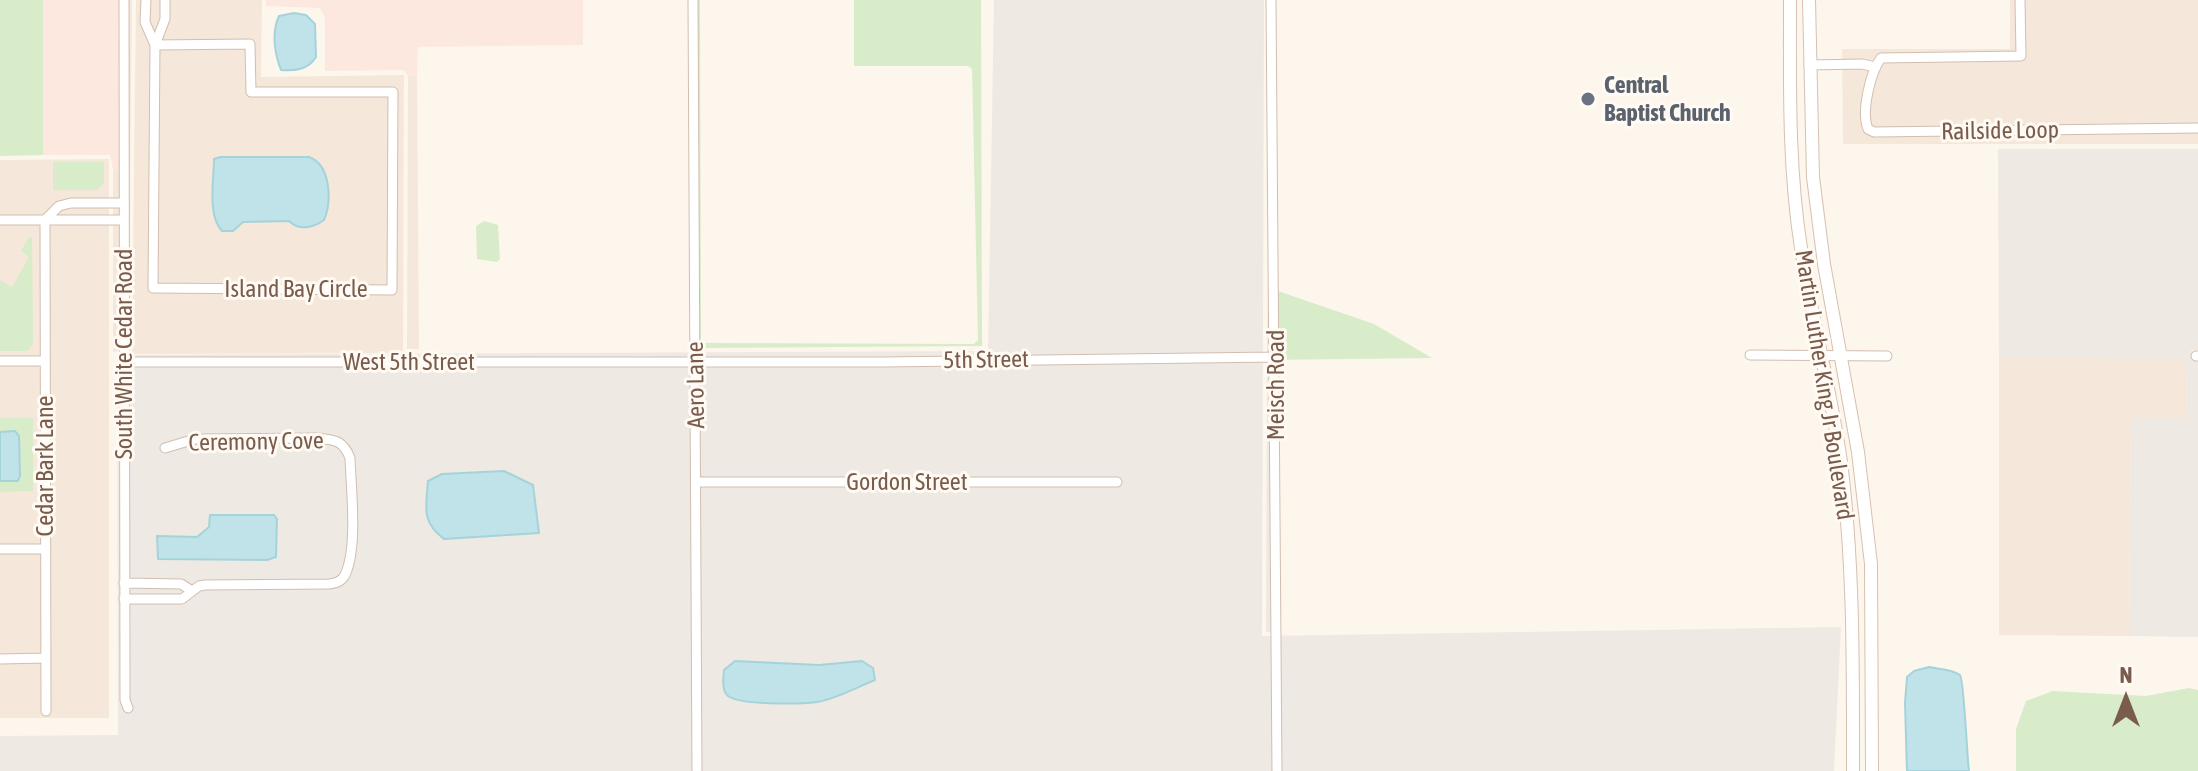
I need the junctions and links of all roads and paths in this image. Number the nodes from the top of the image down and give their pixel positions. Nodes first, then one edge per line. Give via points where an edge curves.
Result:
1 (124, 0) edge
2 (146, 0) edge
3 (165, 0) edge
4 (693, 0) edge
5 (1271, 0) edge
6 (1790, 0) edge
7 (1809, 0) edge
8 (2020, 0) edge
9 (155, 45) junction
10 (1809, 65) junction
11 (1875, 67) junction
12 (2198, 128) edge
13 (124, 203) junction
14 (0, 220) edge
15 (45, 220) junction
16 (124, 220) junction
17 (1750, 355) dead end
18 (1887, 356) dead end
19 (1276, 357) junction
20 (1820, 357) junction
21 (1841, 357) junction
22 (0, 361) edge
23 (45, 361) junction
24 (695, 361) junction
25 (123, 362) junction
26 (165, 448) dead end
27 (696, 482) junction
28 (1117, 482) dead end
29 (0, 549) edge
30 (46, 549) junction
31 (124, 583) junction
32 (163, 584) junction
33 (192, 591) junction
34 (124, 599) junction
35 (164, 599) junction
36 (46, 658) junction
37 (0, 659) edge
38 (1853, 686) junction
39 (128, 708) dead end
40 (46, 711) dead end
41 (697, 771) edge
42 (1277, 771) edge
43 (1853, 771) edge
44 (1872, 771) edge

1 - 13 street, South White Cedar Road
2 - 9 street, Island Bay Circle via 145,22
3 - 9 street, Island Bay Circle via 165,19
4 - 24 street, Aero Lane
5 - 19 street, Meisch Road
6 - 20 main road, Martin Luther King Jr Boulevard via 1792,183
7 - 10 main road, Martin Luther King Jr Boulevard
8 - 11 street via 2021,56 1881,58
9 - 9 street, Island Bay Circle via 250,44 251,92 393,92 392,290 153,288
10 - 11 street
10 - 21 main road, Martin Luther King Jr Boulevard via 1813,177
11 - 12 street, Railside Loop via 1865,121 1874,132
13 - 15 street via 71,203 59,206
13 - 16 street, South White Cedar Road
14 - 15 street
15 - 16 street
15 - 23 street, Cedar Bark Lane
16 - 25 street, South White Cedar Road
17 - 20 street
18 - 21 street
19 - 24 street, 5th Street
19 - 42 street, Meisch Road
20 - 21 street
20 - 38 main road, Martin Luther King Jr Boulevard via 1847,528
21 - 44 main road, Martin Luther King Jr Boulevard via 1871,564
22 - 23 street
23 - 30 street, Cedar Bark Lane
24 - 25 street, West 5th Street
24 - 27 street, Aero Lane
25 - 31 street, South White Cedar Road
26 - 33 street, Ceremony Cove via 195,439 317,438 336,440 350,458 351,546 342,579 329,584 205,585
27 - 28 street, Gordon Street
27 - 41 street, Aero Lane
29 - 30 street
30 - 36 street, Cedar Bark Lane
31 - 32 street, Ceremony Cove
31 - 34 street, South White Cedar Road
32 - 33 street, Ceremony Cove via 181,584
32 - 35 street
33 - 35 street, Ceremony Cove via 182,599
34 - 35 street, Ceremony Cove
34 - 39 street, South White Cedar Road
36 - 37 street
36 - 40 street, Cedar Bark Lane
38 - 43 main road, Martin Luther King Jr Boulevard
38 - 44 main road via 1864,696 1865,758

